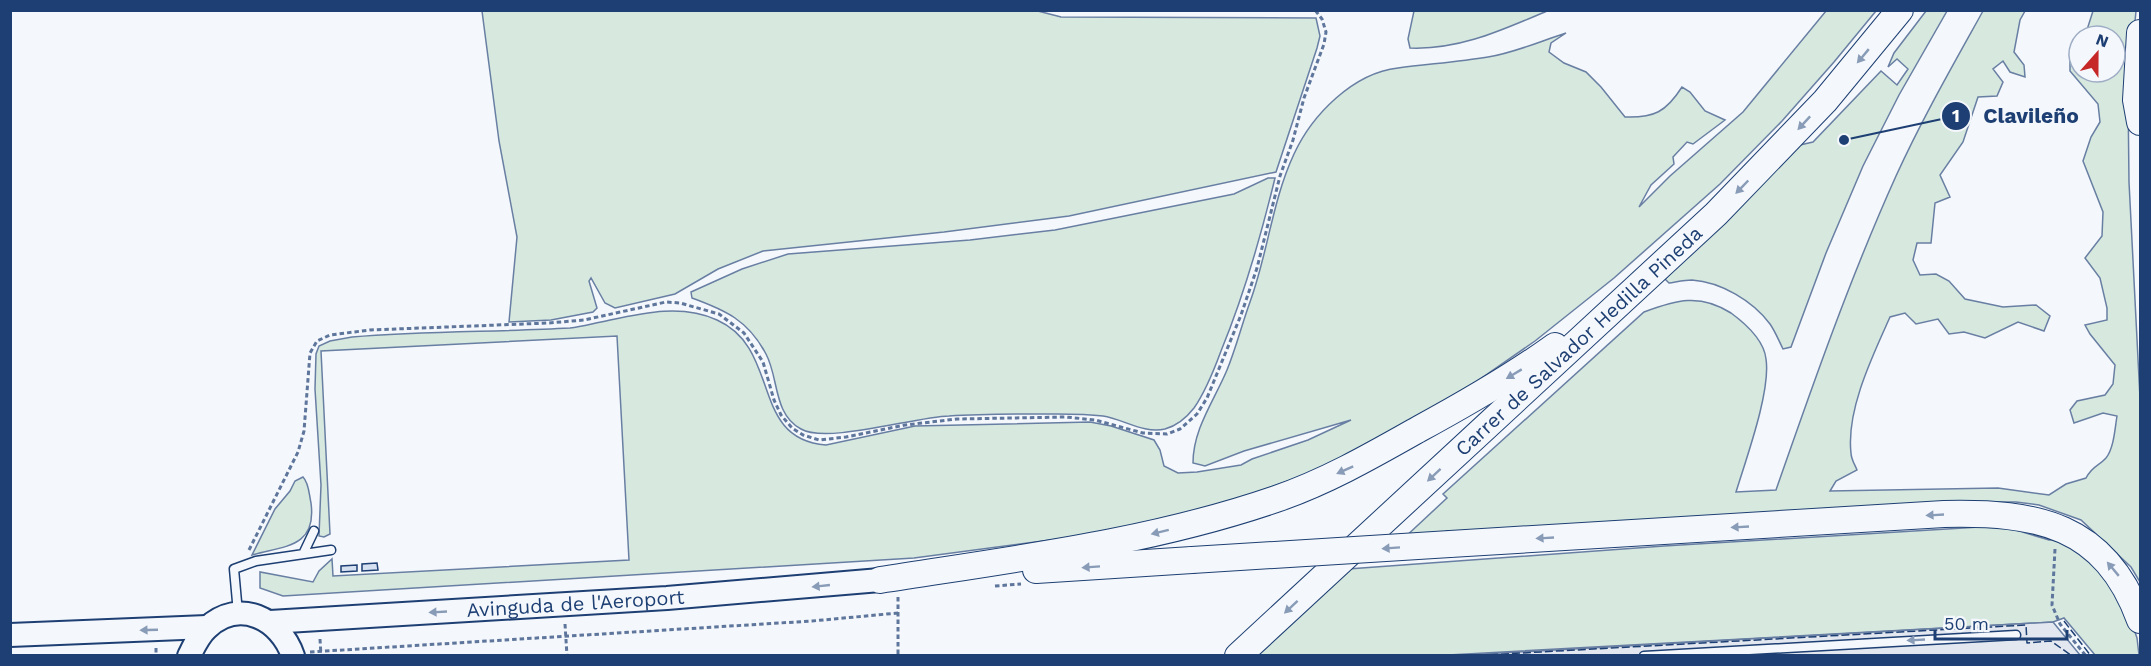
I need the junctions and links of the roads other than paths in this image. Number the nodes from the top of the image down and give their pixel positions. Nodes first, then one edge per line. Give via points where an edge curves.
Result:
1 (1900, 10) edge
2 (2140, 33) edge
3 (2140, 122) edge
4 (1647, 279) junction
5 (314, 531) dead end
6 (331, 550) dead end
7 (304, 552) junction
8 (880, 580) junction
9 (238, 613) junction
10 (2140, 620) edge
11 (270, 622) junction
12 (207, 627) junction
13 (10, 635) edge
14 (2016, 635) dead end
15 (300, 654) edge
16 (189, 656) edge
17 (1238, 656) edge
18 (1644, 656) edge

1 -> 4 main road, Carrer de Salvador Hedilla Pineda via 1825,101
2 - 3 main road via 2136,100
4 -> 8 main road via 1533,362 1456,409 1352,467 1278,498 1152,535
4 -> 17 main road, Carrer de Salvador Hedilla Pineda
5 - 7 lane
6 - 7 lane
7 - 9 lane via 234,569
10 -> 8 main road, bridge via 2117,573 2083,540 2043,521 1987,513
8 -> 11 street, Avinguda de l'Aeroport via 679,597
9 - 11 street, Avinguda de l'Aeroport
9 - 12 street
11 - 15 street
12 -> 13 street
12 - 16 street
14 -> 18 lane

